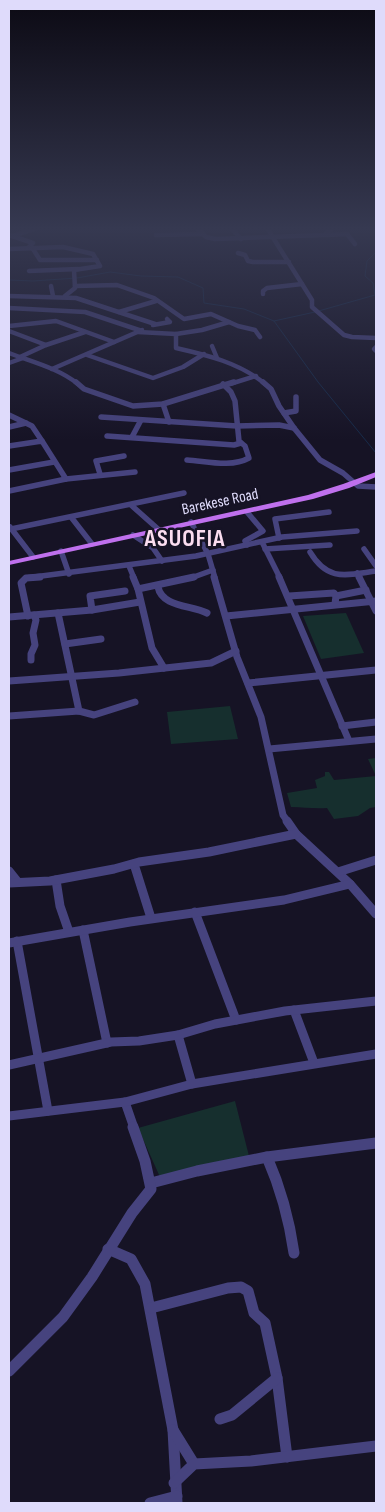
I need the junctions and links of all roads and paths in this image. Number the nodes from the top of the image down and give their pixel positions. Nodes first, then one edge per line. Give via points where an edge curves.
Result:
1 (80, 299) edge
2 (150, 299) edge
3 (311, 299) edge
4 (156, 301) junction
5 (9, 308) edge
6 (121, 313) junction
7 (110, 319) junction
8 (167, 319) dead end
9 (229, 322) junction
10 (155, 324) junction
11 (9, 326) edge
12 (9, 330) edge
13 (140, 331) junction
14 (85, 332) junction
15 (176, 334) junction
16 (260, 337) dead end
17 (376, 338) edge
18 (114, 342) junction
19 (46, 345) junction
20 (212, 346) dead end
21 (376, 347) edge
22 (376, 351) edge
23 (9, 353) edge
24 (204, 354) junction
25 (87, 355) junction
26 (22, 357) junction
27 (217, 358) junction
28 (9, 363) edge
29 (52, 369) junction
30 (256, 376) junction
31 (223, 384) junction
32 (296, 397) dead end
33 (163, 404) junction
34 (284, 413) junction
35 (9, 415) edge
36 (102, 417) dead end
37 (141, 420) junction
38 (169, 422) junction
39 (26, 423) junction
40 (237, 426) junction
41 (9, 427) edge
42 (294, 428) junction
43 (107, 436) dead end
44 (132, 438) junction
45 (42, 441) junction
46 (241, 443) junction
47 (9, 446) edge
48 (124, 456) dead end
49 (187, 460) dead end
50 (54, 462) junction
51 (9, 470) edge
52 (135, 472) dead end
53 (100, 474) junction
54 (376, 474) edge
55 (66, 479) junction
56 (355, 483) junction
57 (376, 487) edge
58 (9, 492) edge
59 (184, 493) dead end
60 (131, 506) junction
61 (246, 512) junction
62 (329, 512) dead end
63 (71, 517) junction
64 (191, 522) junction
65 (10, 528) edge
66 (158, 529) junction
67 (357, 531) dead end
68 (133, 535) junction
69 (279, 538) junction
70 (92, 544) junction
71 (330, 544) dead end
72 (247, 545) junction
73 (264, 545) junction
74 (364, 549) dead end
75 (61, 551) junction
76 (310, 552) dead end
77 (208, 554) junction
78 (33, 557) junction
79 (162, 561) junction
80 (9, 563) edge
81 (129, 566) junction
82 (376, 566) edge
83 (213, 570) junction
84 (376, 572) edge
85 (357, 573) junction
86 (69, 574) junction
87 (158, 586) junction
88 (138, 589) junction
89 (366, 590) junction
90 (125, 591) dead end
91 (289, 596) junction
92 (336, 596) junction
93 (140, 602) junction
94 (373, 602) edge
95 (335, 604) junction
96 (92, 610) junction
97 (294, 610) junction
98 (376, 611) edge
99 (58, 613) junction
100 (207, 613) dead end
101 (31, 615) junction
102 (226, 616) junction
103 (9, 617) edge
104 (101, 639) dead end
105 (65, 644) junction
106 (236, 651) junction
107 (31, 660) dead end
108 (164, 668) junction
109 (376, 670) edge
110 (71, 675) junction
111 (320, 676) junction
112 (9, 682) edge
113 (248, 682) junction
114 (135, 702) dead end
115 (79, 711) junction
116 (9, 716) edge
117 (376, 722) edge
118 (342, 726) junction
119 (376, 739) edge
120 (348, 741) junction
121 (268, 749) junction
122 (296, 834) junction
123 (376, 860) edge
124 (134, 864) junction
125 (9, 871) edge
126 (338, 872) junction
127 (56, 880) junction
128 (13, 882) edge
129 (350, 884) junction
130 (195, 912) junction
131 (376, 914) edge
132 (151, 918) junction
133 (83, 930) junction
134 (70, 932) junction
135 (13, 942) edge
136 (376, 1001) edge
137 (294, 1010) junction
138 (236, 1020) junction
139 (178, 1035) junction
140 (107, 1043) junction
141 (376, 1054) edge
142 (39, 1058) junction
143 (314, 1063) junction
144 (9, 1065) edge
145 (192, 1084) junction
146 (125, 1102) junction
147 (48, 1111) junction
148 (9, 1116) edge
149 (376, 1143) edge
150 (267, 1157) junction
151 (151, 1184) junction
152 (108, 1249) junction
153 (294, 1253) dead end
154 (151, 1308) junction
155 (10, 1366) edge
156 (277, 1378) junction
157 (220, 1419) dead end
158 (173, 1430) junction
159 (376, 1446) edge
160 (288, 1457) junction
161 (194, 1464) junction
162 (174, 1482) junction
163 (177, 1500) edge
164 (150, 1503) edge

1 - 6 street
2 - 4 street
3 - 17 street via 312,308 321,312 341,333 350,337
4 - 6 street
4 - 9 street via 184,319 211,314
5 - 7 street via 80,311
6 - 7 street
6 - 10 street
7 - 13 street
8 - 10 street via 170,322
9 - 15 street
9 - 16 street via 255,330
10 - 13 street
11 - 14 street via 56,321
12 - 19 street
13 - 15 street
13 - 18 street
14 - 18 street
14 - 19 street
15 - 24 street via 176,348
18 - 25 street
19 - 26 street
20 - 27 street
21 - 22 street
23 - 26 street
24 - 25 street via 184,367 152,378
24 - 27 street
25 - 29 street
26 - 28 street
26 - 29 street
27 - 30 street
29 - 33 street via 68,376 84,390 111,400 133,406
30 - 31 street
30 - 34 street via 271,389
31 - 33 street
31 - 40 street via 236,398
32 - 34 street via 296,411
33 - 38 street
34 - 42 street
35 - 39 street
36 - 37 street
37 - 38 street
37 - 44 street
38 - 40 street
39 - 41 street
39 - 45 street
40 - 42 street
40 - 46 street
42 - 56 street via 320,460
43 - 44 street
44 - 46 street
45 - 47 street
45 - 50 street
46 - 49 street via 246,446 249,458 245,461
48 - 53 street via 96,461
50 - 51 street
50 - 55 street
52 - 53 street
53 - 55 street
54 - 56 main road, Barekese Road
55 - 58 street
56 - 57 street via 361,487
56 - 61 main road, Barekese Road
59 - 60 street
60 - 63 street
60 - 66 street
61 - 64 main road, Barekese Road
61 - 72 street via 262,530 245,541
62 - 69 street via 276,519
63 - 65 street
63 - 70 street
64 - 66 main road, Barekese Road
64 - 77 street
65 - 78 street
66 - 68 main road, Barekese Road
67 - 69 street
68 - 70 main road, Barekese Road
68 - 79 street via 153,548
69 - 73 street
70 - 75 main road, Barekese Road
71 - 73 street
72 - 73 street
72 - 77 street
73 - 91 street
74 - 82 street
75 - 78 main road, Barekese Road
75 - 86 street
76 - 85 street via 317,565 330,574
77 - 79 street
77 - 83 street
78 - 80 main road, Barekese Road
79 - 81 street
81 - 86 street
81 - 88 street
83 - 87 street
83 - 102 street
84 - 85 street
85 - 89 street
86 - 101 street via 22,580
87 - 88 street
87 - 100 street via 165,599
88 - 93 street
89 - 92 street
89 - 94 street
90 - 96 street via 90,596
91 - 92 street via 332,593
91 - 97 street
92 - 95 street
93 - 96 street
93 - 108 street via 152,648
94 - 95 street
94 - 98 street
95 - 97 street
96 - 99 street
97 - 102 street
97 - 111 street
99 - 101 street
99 - 105 street
101 - 103 street
101 - 107 street via 36,620
102 - 106 street
104 - 105 street
105 - 110 street
106 - 108 street via 212,663
106 - 113 street
108 - 110 street
109 - 111 street
110 - 112 street
110 - 115 street
111 - 113 street
111 - 118 street
113 - 121 street
114 - 115 street via 94,715
115 - 116 street
117 - 118 street
118 - 120 street
119 - 120 street
120 - 121 street
121 - 122 street via 283,815
122 - 124 street
122 - 126 street
123 - 126 street
124 - 127 street
124 - 132 street
125 - 128 street
126 - 129 street
127 - 128 street
127 - 134 street via 60,906
129 - 130 street via 323,893 255,906
129 - 131 street
130 - 132 street
130 - 138 street
132 - 133 street
133 - 134 street
133 - 140 street
134 - 135 street
135 - 142 street
136 - 137 street
137 - 138 street
137 - 143 street
138 - 139 street
139 - 140 street
139 - 145 street
140 - 142 street
141 - 143 street
142 - 144 street
142 - 147 street
143 - 145 street
145 - 146 street
146 - 147 street
146 - 151 street
147 - 148 street
149 - 150 street
150 - 151 street
150 - 153 street via 280,1186
151 - 152 street
152 - 154 street via 135,1263
152 - 155 street via 63,1317
154 - 156 street via 228,1288 244,1288 251,1297 254,1313 265,1323
154 - 158 street
156 - 157 street via 232,1415
156 - 160 street
158 - 161 street
158 - 162 street
159 - 160 street
160 - 161 street
161 - 162 street
162 - 163 street
163 - 164 street

